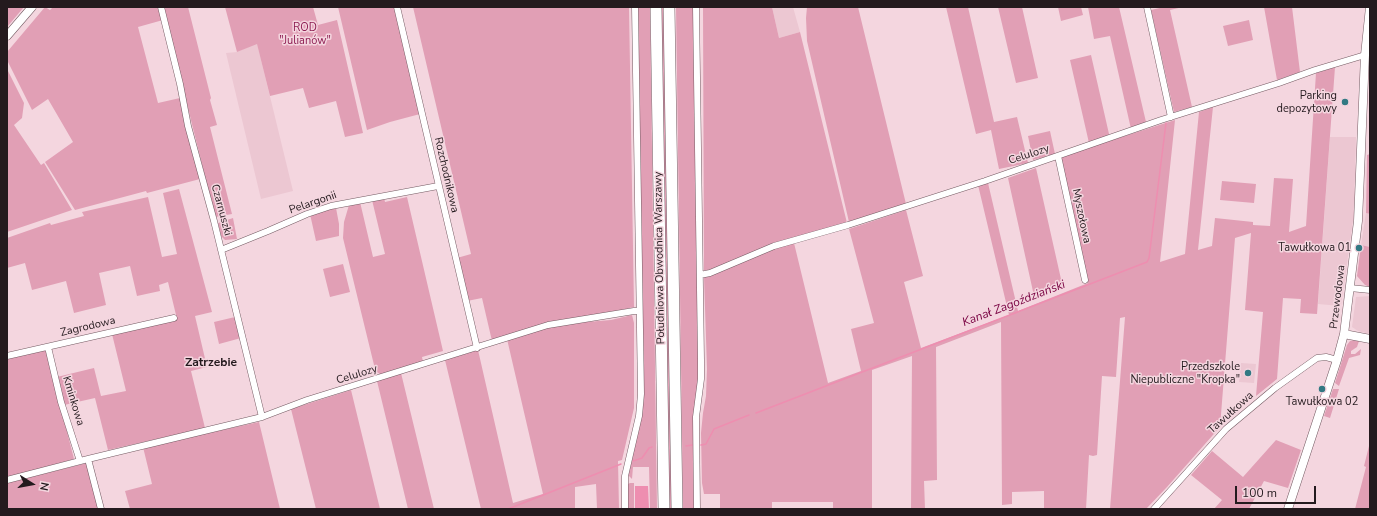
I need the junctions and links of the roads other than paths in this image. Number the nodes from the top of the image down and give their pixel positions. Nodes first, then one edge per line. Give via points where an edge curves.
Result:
1 (32, 7) edge
2 (161, 7) edge
3 (397, 7) edge
4 (635, 7) edge
5 (656, 7) edge
6 (669, 7) edge
7 (696, 7) edge
8 (1147, 7) edge
9 (1370, 7) edge
10 (7, 36) edge
11 (1365, 55) junction
12 (1169, 118) junction
13 (1058, 156) junction
14 (438, 186) junction
15 (221, 250) junction
16 (700, 275) junction
17 (1085, 280) dead end
18 (1350, 288) junction
19 (1370, 290) edge
20 (639, 311) junction
21 (174, 318) dead end
22 (1344, 334) junction
23 (1370, 339) edge
24 (48, 347) junction
25 (476, 348) junction
26 (7, 356) edge
27 (1337, 360) junction
28 (262, 418) junction
29 (88, 459) junction
30 (80, 461) junction
31 (7, 480) edge
32 (101, 509) edge
33 (625, 509) edge
34 (664, 509) edge
35 (676, 509) edge
36 (697, 509) edge
37 (1154, 509) edge
38 (1288, 509) edge

1 - 10 street
2 - 15 street, Czarnuszki via 188,126
3 - 14 street, Rozchodnikowa
4 - 20 street
5 - 34 highway, Południowa Obwodnica Warszawy
6 - 35 highway, Południowa Obwodnica Warszawy
7 - 16 street
8 - 12 street
9 - 11 street, Przewodowa
11 - 12 street, Celulozy
11 - 18 street, Przewodowa via 1359,205
12 - 13 street, Celulozy
13 - 16 street, Celulozy via 848,225 774,246
13 - 17 street, Myszołowa
14 - 15 street, Pelargonii via 331,206
14 - 25 street, Rozchodnikowa
15 - 28 street, Czarnuszki
16 - 36 street via 701,373 696,417
18 - 19 street
18 - 22 street, Przewodowa
20 - 25 street, Celulozy via 548,325
20 - 33 street via 641,406 627,467
21 - 24 street, Zagrodowa
22 - 23 street
22 - 27 street, Przewodowa
24 - 26 street, Zagrodowa
24 - 30 street, Kminkowa
25 - 28 street, Celulozy via 307,400
27 - 37 street, Tawułkowa via 1317,358 1275,388 1226,429
27 - 38 street, Przewodowa
28 - 29 street, Celulozy
29 - 30 street, Celulozy
29 - 32 street
30 - 31 street

